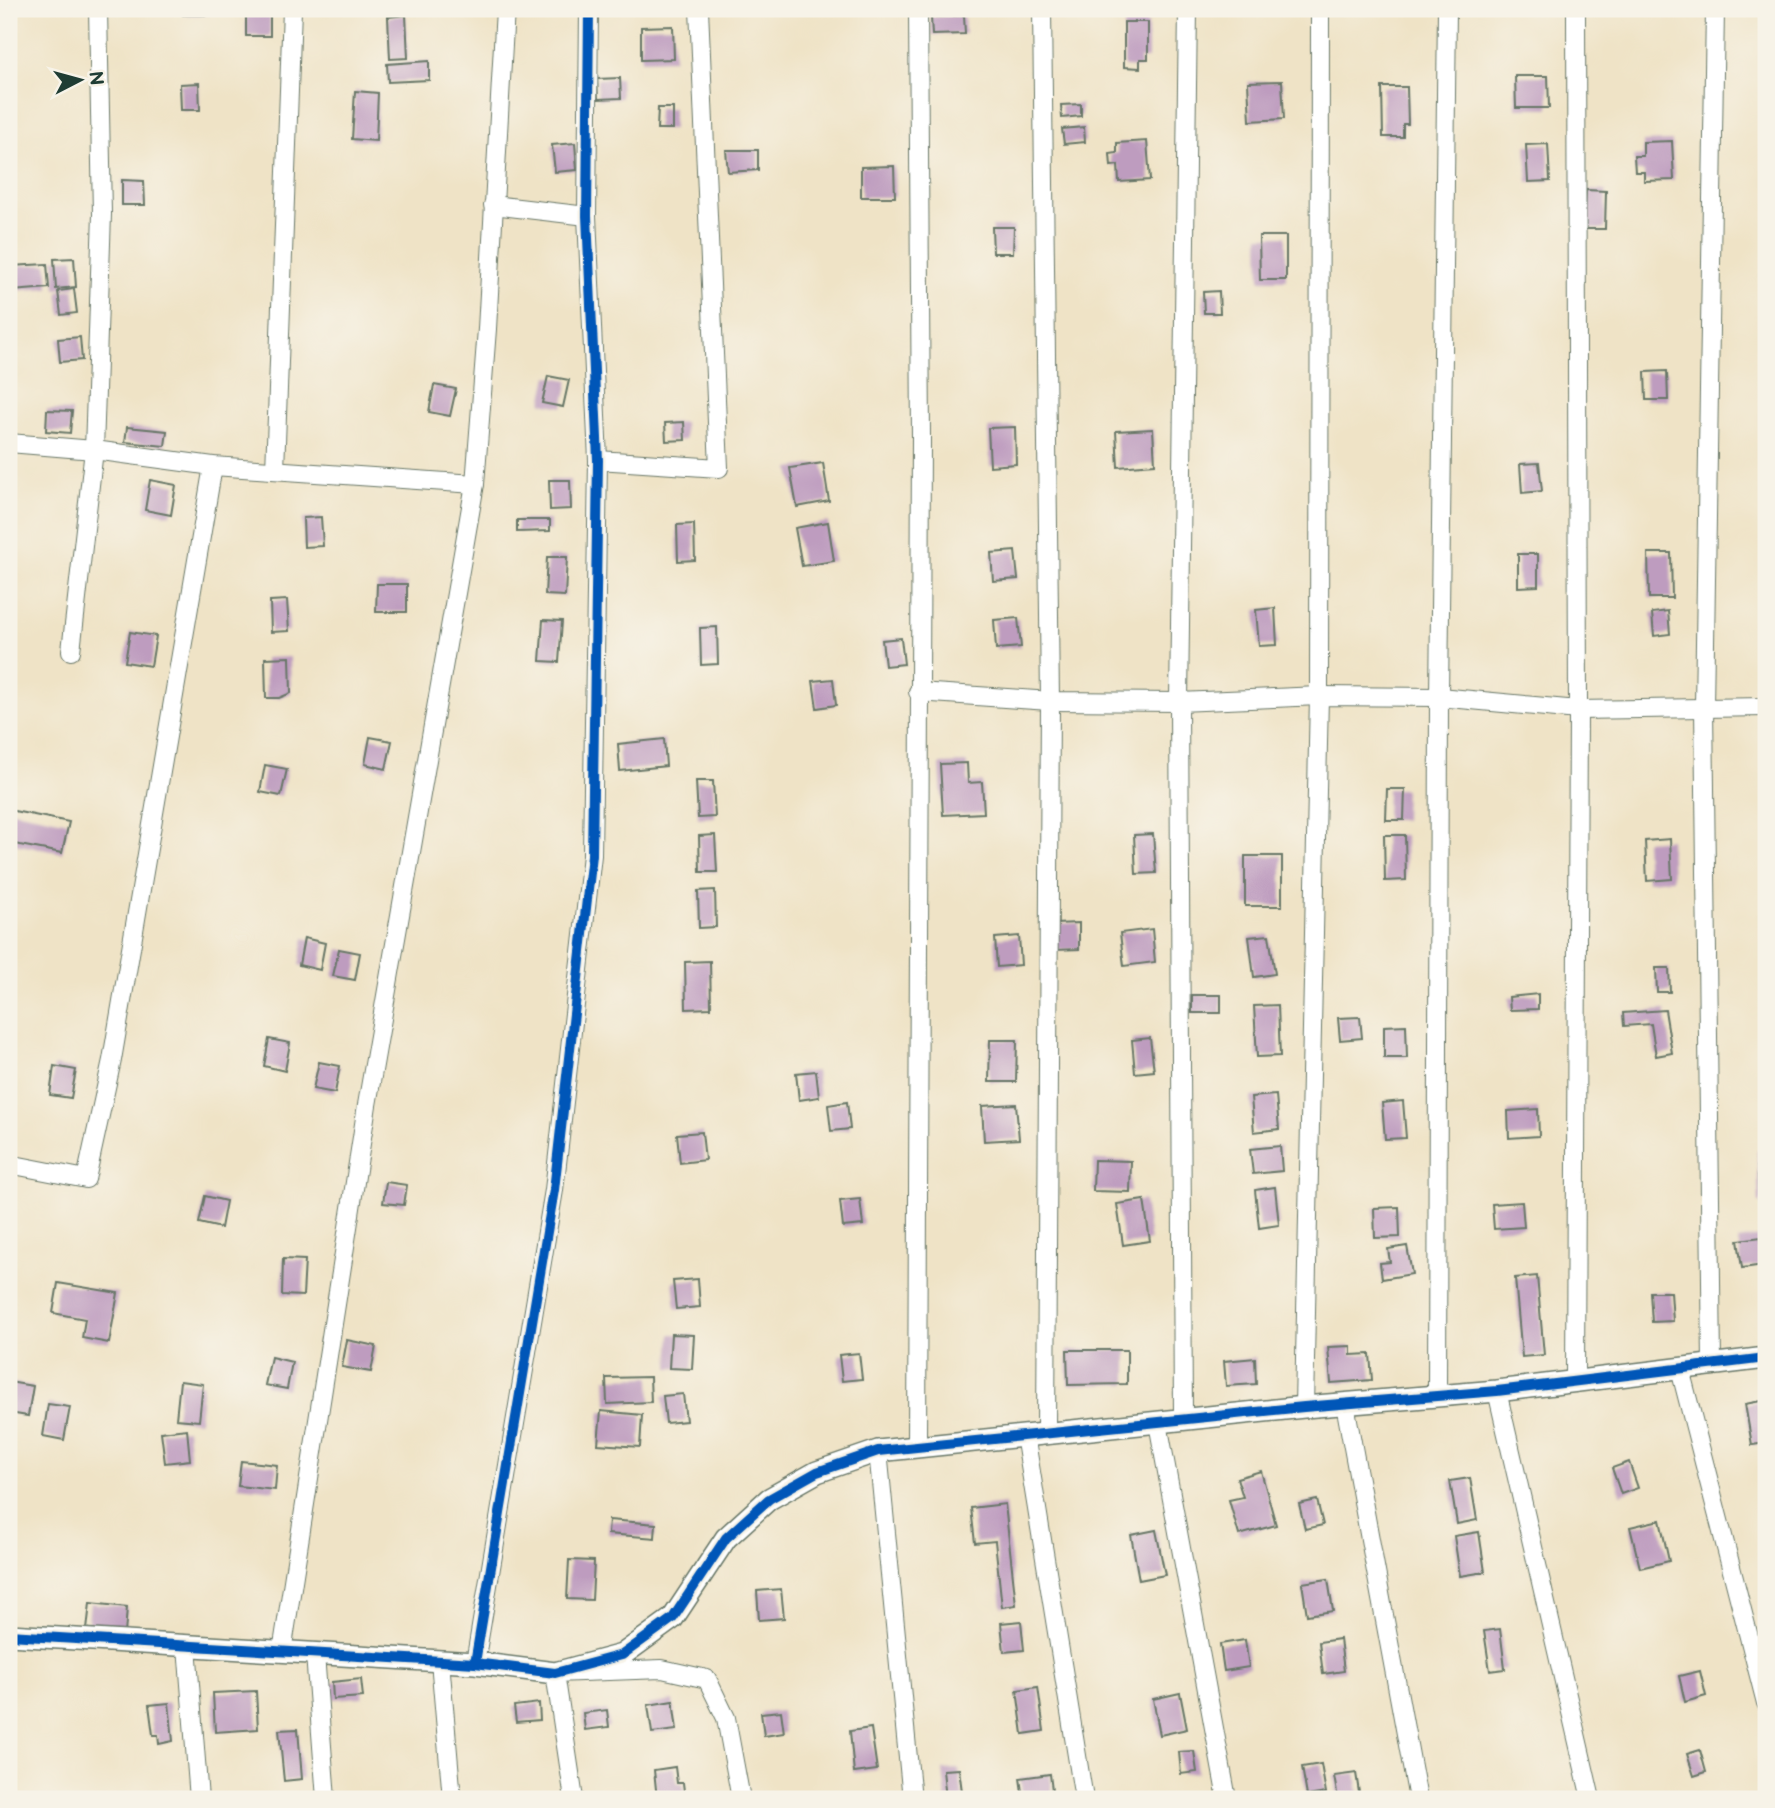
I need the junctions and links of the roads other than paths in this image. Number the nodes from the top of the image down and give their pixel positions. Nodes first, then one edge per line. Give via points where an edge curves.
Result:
1 (98, 9) edge
2 (292, 9) edge
3 (505, 9) edge
4 (589, 9) edge
5 (699, 9) edge
6 (918, 9) edge
7 (1042, 9) edge
8 (1188, 9) edge
9 (1320, 9) edge
10 (1447, 9) edge
11 (1576, 9) edge
12 (1715, 9) edge
13 (493, 205) junction
14 (587, 216) junction
15 (9, 443) edge
16 (94, 450) junction
17 (598, 460) junction
18 (213, 466) junction
19 (275, 470) junction
20 (475, 484) junction
21 (71, 651) dead end
22 (918, 692) junction
23 (1319, 696) junction
24 (1439, 697) junction
25 (1050, 701) junction
26 (1180, 702) junction
27 (1704, 707) junction
28 (1766, 707) edge
29 (1578, 710) junction
30 (9, 1164) edge
31 (1766, 1358) edge
32 (1712, 1364) junction
33 (1679, 1369) junction
34 (1576, 1382) junction
35 (1497, 1391) junction
36 (1437, 1397) junction
37 (1345, 1404) junction
38 (1304, 1407) junction
39 (1183, 1419) junction
40 (1158, 1423) junction
41 (1046, 1433) junction
42 (1025, 1435) junction
43 (917, 1447) junction
44 (878, 1451) junction
45 (9, 1636) edge
46 (187, 1646) junction
47 (282, 1652) junction
48 (315, 1654) junction
49 (440, 1661) junction
50 (475, 1663) junction
51 (555, 1673) junction
52 (1766, 1703) edge
53 (199, 1799) edge
54 (326, 1799) edge
55 (452, 1799) edge
56 (574, 1799) edge
57 (741, 1799) edge
58 (912, 1799) edge
59 (1084, 1799) edge
60 (1227, 1799) edge
61 (1418, 1799) edge
62 (1591, 1799) edge

1 - 16 street via 102,214
2 - 19 street
3 - 13 street
4 - 14 street
5 - 17 street via 719,468
6 - 22 street
7 - 25 street
8 - 26 street
9 - 23 street
10 - 24 street
11 - 29 street
12 - 27 street
13 - 14 street
13 - 20 street
14 - 17 street
15 - 16 street
16 - 18 street
16 - 21 street
17 - 50 street via 593,855 554,1190
18 - 19 street
18 - 30 street via 112,1060 86,1180
19 - 20 street
20 - 47 street via 367,1105
22 - 25 street
22 - 43 street
23 - 24 street
23 - 26 street
23 - 38 street
24 - 29 street
24 - 36 street
25 - 26 street
25 - 41 street
26 - 39 street
27 - 28 street
27 - 29 street
27 - 32 street
29 - 34 street
31 - 32 street
32 - 33 street
33 - 34 street
33 - 52 street
34 - 35 street
35 - 36 street
35 - 62 street
36 - 37 street
37 - 38 street
37 - 61 street
38 - 39 street
39 - 40 street
40 - 41 street
40 - 60 street
41 - 42 street
42 - 43 street
42 - 59 street
43 - 44 street
44 - 51 street via 817,1472 769,1499 726,1538 673,1618 622,1656
44 - 58 street
45 - 46 street
46 - 47 street
46 - 53 street
47 - 48 street
48 - 49 street
48 - 54 street
49 - 50 street
49 - 55 street
50 - 51 street
51 - 56 street
51 - 57 street via 662,1669 707,1679 726,1718

